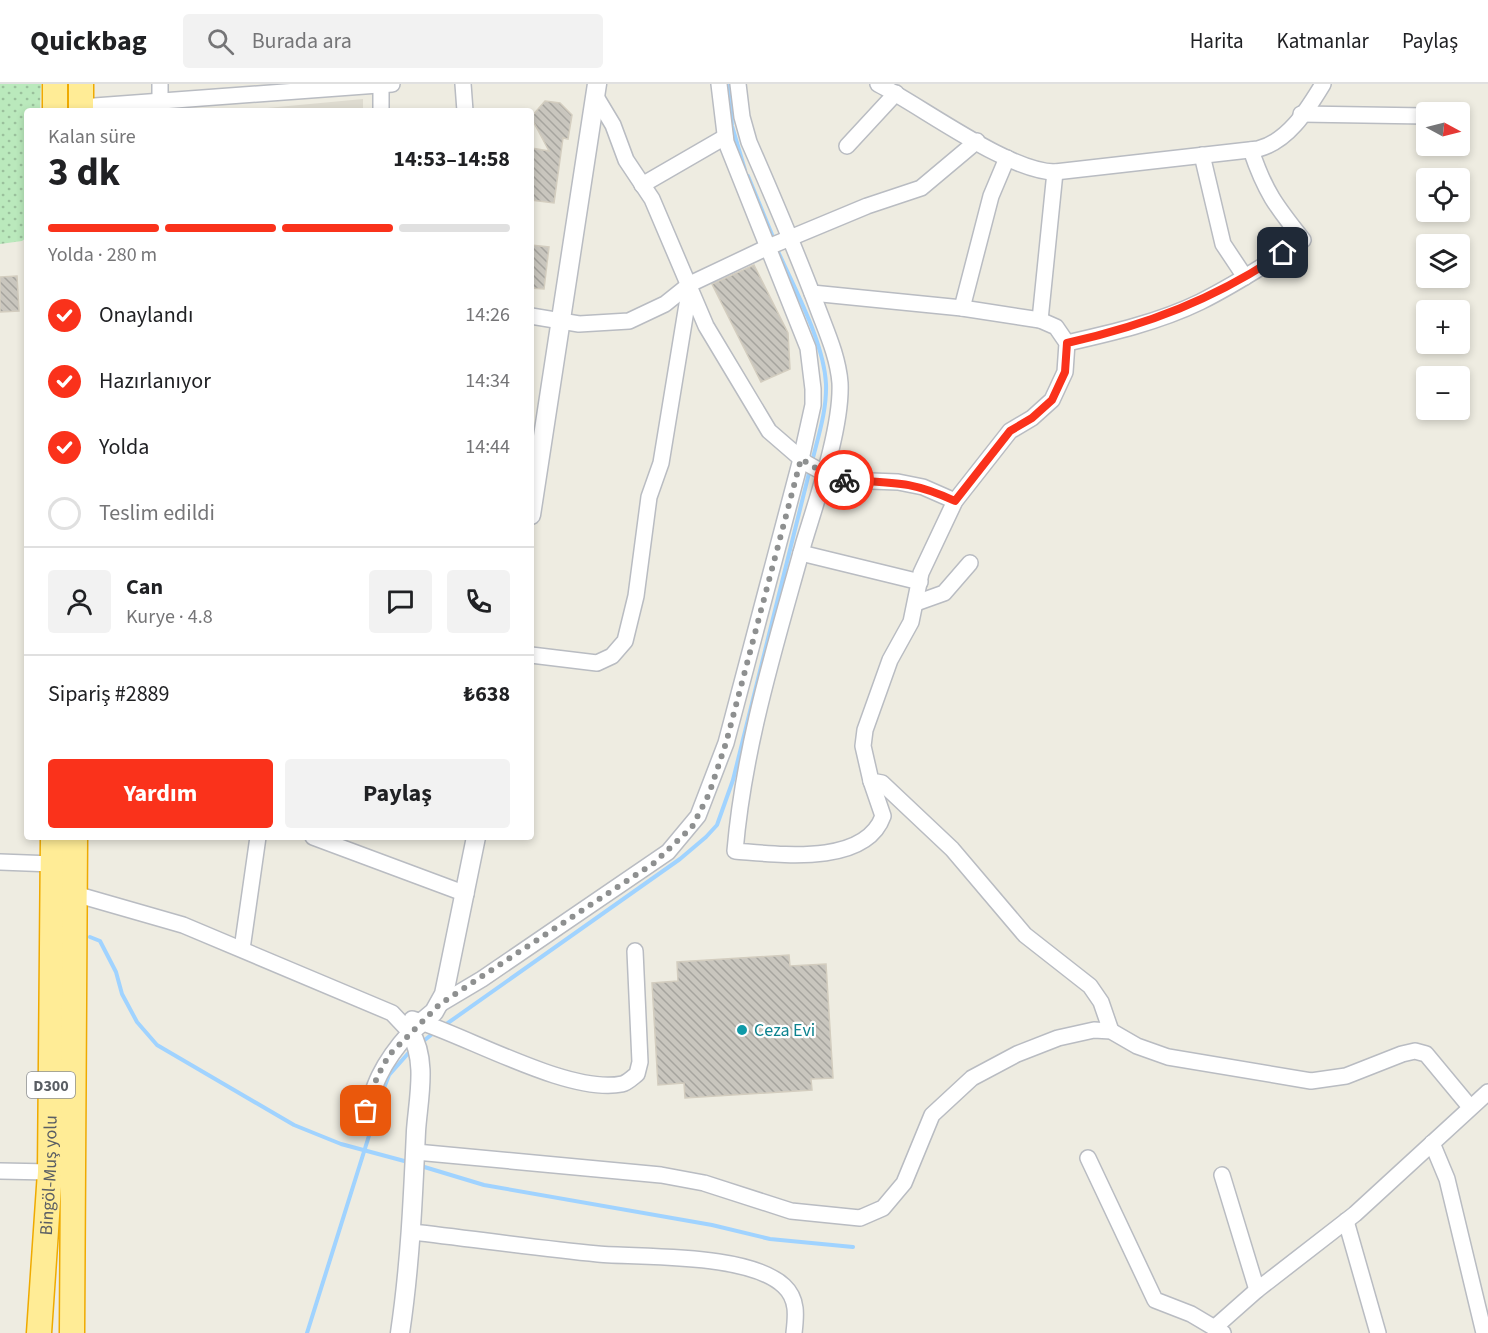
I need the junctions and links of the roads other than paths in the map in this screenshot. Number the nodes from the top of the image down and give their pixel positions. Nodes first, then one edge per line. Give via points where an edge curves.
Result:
1 (55, 84) edge
2 (160, 84) edge
3 (387, 84) edge
4 (463, 84) edge
5 (719, 84) edge
6 (738, 84) edge
7 (878, 84) edge
8 (1323, 84) edge
9 (294, 88) edge
10 (596, 89) edge
11 (896, 93) junction
12 (81, 101) edge
13 (160, 106) edge
14 (55, 108) edge
15 (382, 108) edge
16 (465, 108) edge
17 (1301, 114) junction
18 (1416, 116) edge
19 (725, 137) junction
20 (977, 141) junction
21 (847, 146) dead end
22 (1251, 150) junction
23 (1202, 155) junction
24 (1007, 159) junction
25 (1055, 172) junction
26 (642, 185) junction
27 (777, 244) junction
28 (1245, 277) junction
29 (690, 284) junction
30 (812, 292) junction
31 (962, 308) junction
32 (534, 317) edge
33 (1040, 320) junction
34 (562, 322) junction
35 (1067, 343) junction
36 (812, 466) junction
37 (534, 496) edge
38 (955, 501) junction
39 (801, 553) junction
40 (970, 563) dead end
41 (920, 582) junction
42 (916, 603) junction
43 (534, 655) edge
44 (871, 781) junction
45 (53, 840) edge
46 (75, 840) edge
47 (258, 840) edge
48 (321, 840) edge
49 (475, 840) edge
50 (0, 862) edge
51 (52, 864) junction
52 (75, 894) junction
53 (466, 894) junction
54 (242, 949) junction
55 (635, 951) dead end
56 (440, 1004) junction
57 (420, 1030) junction
58 (1111, 1031) junction
59 (1488, 1092) edge
60 (1470, 1107) junction
61 (361, 1127) dead end
62 (1432, 1143) junction
63 (416, 1154) junction
64 (1088, 1158) dead end
65 (0, 1171) edge
66 (50, 1172) junction
67 (1222, 1175) dead end
68 (1346, 1221) junction
69 (412, 1232) junction
70 (1257, 1290) junction
71 (1219, 1330) edge
72 (39, 1333) edge
73 (72, 1333) edge
74 (400, 1333) edge
75 (794, 1333) edge
76 (1377, 1333) edge
77 (1484, 1333) edge

1 - 14 highway
2 - 13 street
3 - 9 street
3 - 15 street
4 - 16 street
5 - 19 street
6 - 27 street via 742,117
7 - 11 street
8 - 17 street
9 - 13 street
10 - 26 street via 626,160
10 - 34 street
11 - 20 street
11 - 21 street
12 - 13 street
17 - 18 street
17 - 22 street via 1273,145
19 - 26 street
19 - 27 street
20 - 24 street
20 - 27 street via 921,188
22 - 23 street
22 - 28 street via 1272,202 1303,240
23 - 25 street
23 - 28 street via 1223,244
24 - 25 street
24 - 31 street via 991,196
25 - 33 street
26 - 29 street
27 - 29 street
27 - 30 street
27 - 36 street via 810,360
28 - 35 street via 1198,303 1134,326
29 - 34 street via 665,304 629,321
29 - 36 street via 706,326 755,411 769,431
29 - 43 street via 666,436 649,497 636,596 625,641 612,656 597,663
30 - 31 street
30 - 36 street via 836,357 840,384 839,406
31 - 33 street
32 - 34 street
33 - 35 street via 1056,327
34 - 37 street
35 - 38 street via 1065,372 1052,400 1010,431
36 - 38 street via 844,480 923,487
36 - 39 street
36 - 56 street via 726,743 709,794 692,827 654,863
38 - 41 street
39 - 41 street
39 - 44 street via 758,709 740,800 735,851 810,857 867,838 879,827 883,816
40 - 42 street via 944,593
41 - 42 street
42 - 44 street via 865,730 863,746
44 - 58 street via 882,783 952,849 1025,935 1090,986 1101,1002
45 - 51 highway, Bingöl-Muş yolu / D300
46 - 52 highway, Bingöl-Muş yolu / D300
47 - 54 street
48 - 53 street
49 - 53 street
50 - 51 street
51 - 66 highway, Bingöl-Muş yolu / D300
52 - 54 street via 183,925
52 - 73 highway, Bingöl-Muş yolu / D300
53 - 56 street
54 - 57 street via 392,1013
55 - 57 street via 640,1062 637,1074 623,1084 589,1084 452,1035
56 - 57 street
57 - 61 street via 389,1055 377,1077
57 - 63 street
58 - 60 street via 1168,1057 1311,1081 1346,1076 1415,1051 1426,1054
58 - 63 street via 1094,1030 1058,1038 972,1078 932,1115 904,1183 884,1208 860,1218 791,1211 704,1183 661,1175
59 - 60 street
60 - 62 street
62 - 68 street
62 - 77 street via 1447,1179
63 - 69 street
64 - 71 street via 1155,1300
65 - 66 street
66 - 72 highway, Bingöl-Muş yolu / D300
67 - 70 street
68 - 70 street
68 - 76 street
69 - 74 street
69 - 75 street via 599,1254 715,1262 745,1269 771,1277 785,1287 794,1299
70 - 71 street

